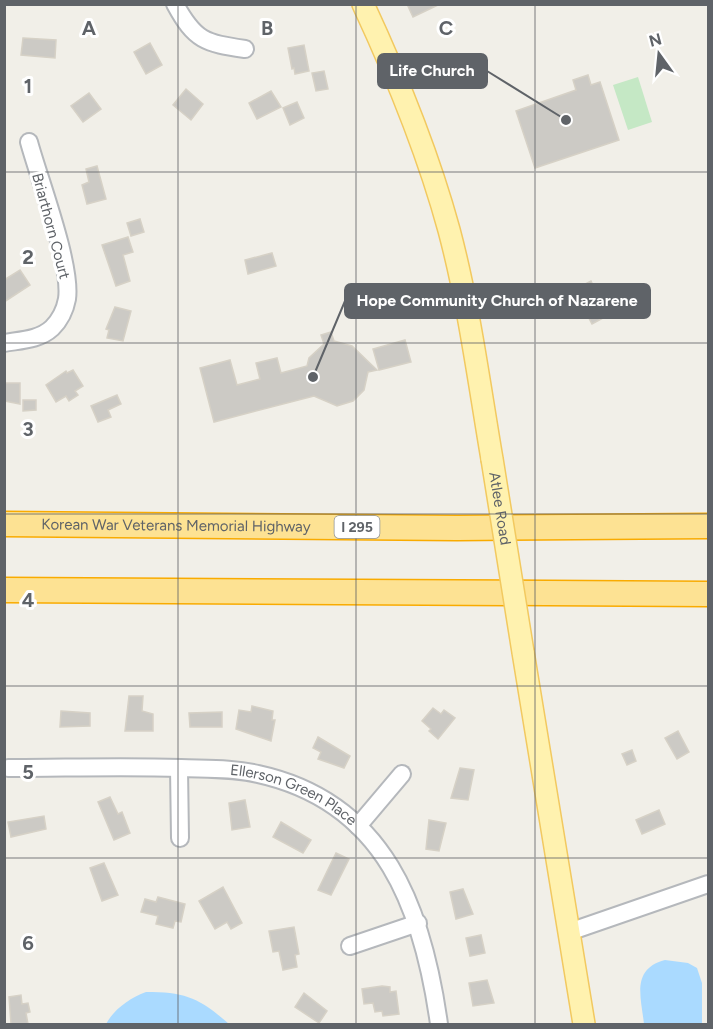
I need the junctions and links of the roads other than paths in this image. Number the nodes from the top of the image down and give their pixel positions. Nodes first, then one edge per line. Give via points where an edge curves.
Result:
1 (175, 4) edge
2 (363, 4) edge
3 (245, 49) dead end
4 (28, 142) dead end
5 (4, 343) edge
6 (4, 524) edge
7 (708, 526) edge
8 (4, 590) edge
9 (708, 594) edge
10 (8, 768) dead end
11 (179, 768) junction
12 (402, 774) dead end
13 (358, 826) junction
14 (180, 838) dead end
15 (708, 884) edge
16 (418, 923) junction
17 (569, 932) junction
18 (350, 946) dead end
19 (439, 1024) edge
20 (584, 1024) edge

1 - 3 street via 187,27 202,40
2 - 17 main road, Atlee Road, bridge via 406,105 449,230 469,322
4 - 5 street, Briarthorn Court via 64,263 68,297 61,318 46,333
6 - 7 highway, Korean War Veterans Memorial Highway / I 295
8 - 9 highway
10 - 11 street, Ellerson Green Place
11 - 13 street, Ellerson Green Place via 233,770 281,780 325,801
11 - 14 street
12 - 13 street
13 - 16 street, Ellerson Green Place via 387,859
15 - 17 street
16 - 18 street
16 - 19 street, Ellerson Green Place
17 - 20 main road, Atlee Road

